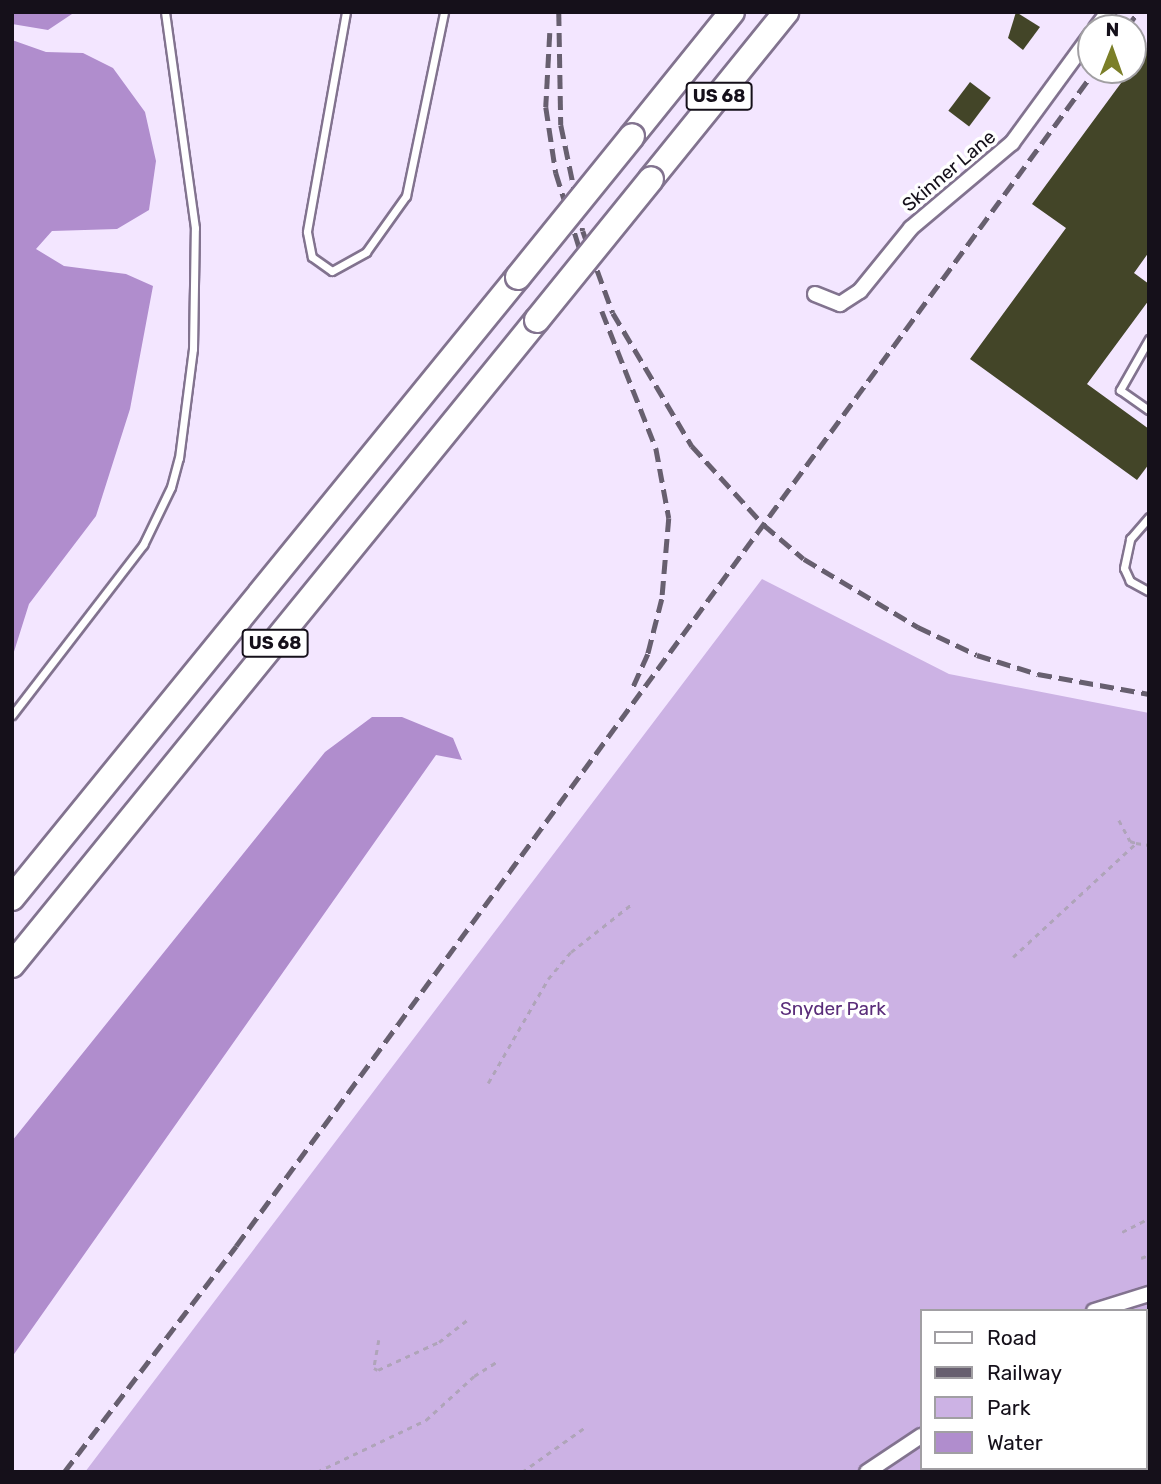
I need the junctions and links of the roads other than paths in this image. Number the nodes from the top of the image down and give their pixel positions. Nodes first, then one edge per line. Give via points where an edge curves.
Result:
1 (165, 12) edge
2 (346, 12) edge
3 (444, 12) edge
4 (732, 12) edge
5 (786, 12) edge
6 (1077, 54) edge
7 (815, 294) dead end
8 (1149, 339) edge
9 (1149, 410) edge
10 (1149, 517) edge
11 (1148, 591) edge
12 (12, 715) edge
13 (12, 898) edge
14 (12, 965) edge
15 (1149, 1294) edge
16 (1100, 1309) edge
17 (920, 1437) edge
18 (867, 1472) edge

1 - 12 lane via 195,228 193,349 179,458 143,545
2 - 3 lane via 307,232 312,257 332,271 366,252 407,196
4 - 13 highway, US 68, bridge
5 - 14 highway, US 68, bridge
6 - 7 street, Skinner Lane via 1012,143 911,228 860,291 840,304
8 - 9 lane via 1120,390
10 - 11 lane via 1130,539 1124,568 1130,581
15 - 16 street
17 - 18 street

